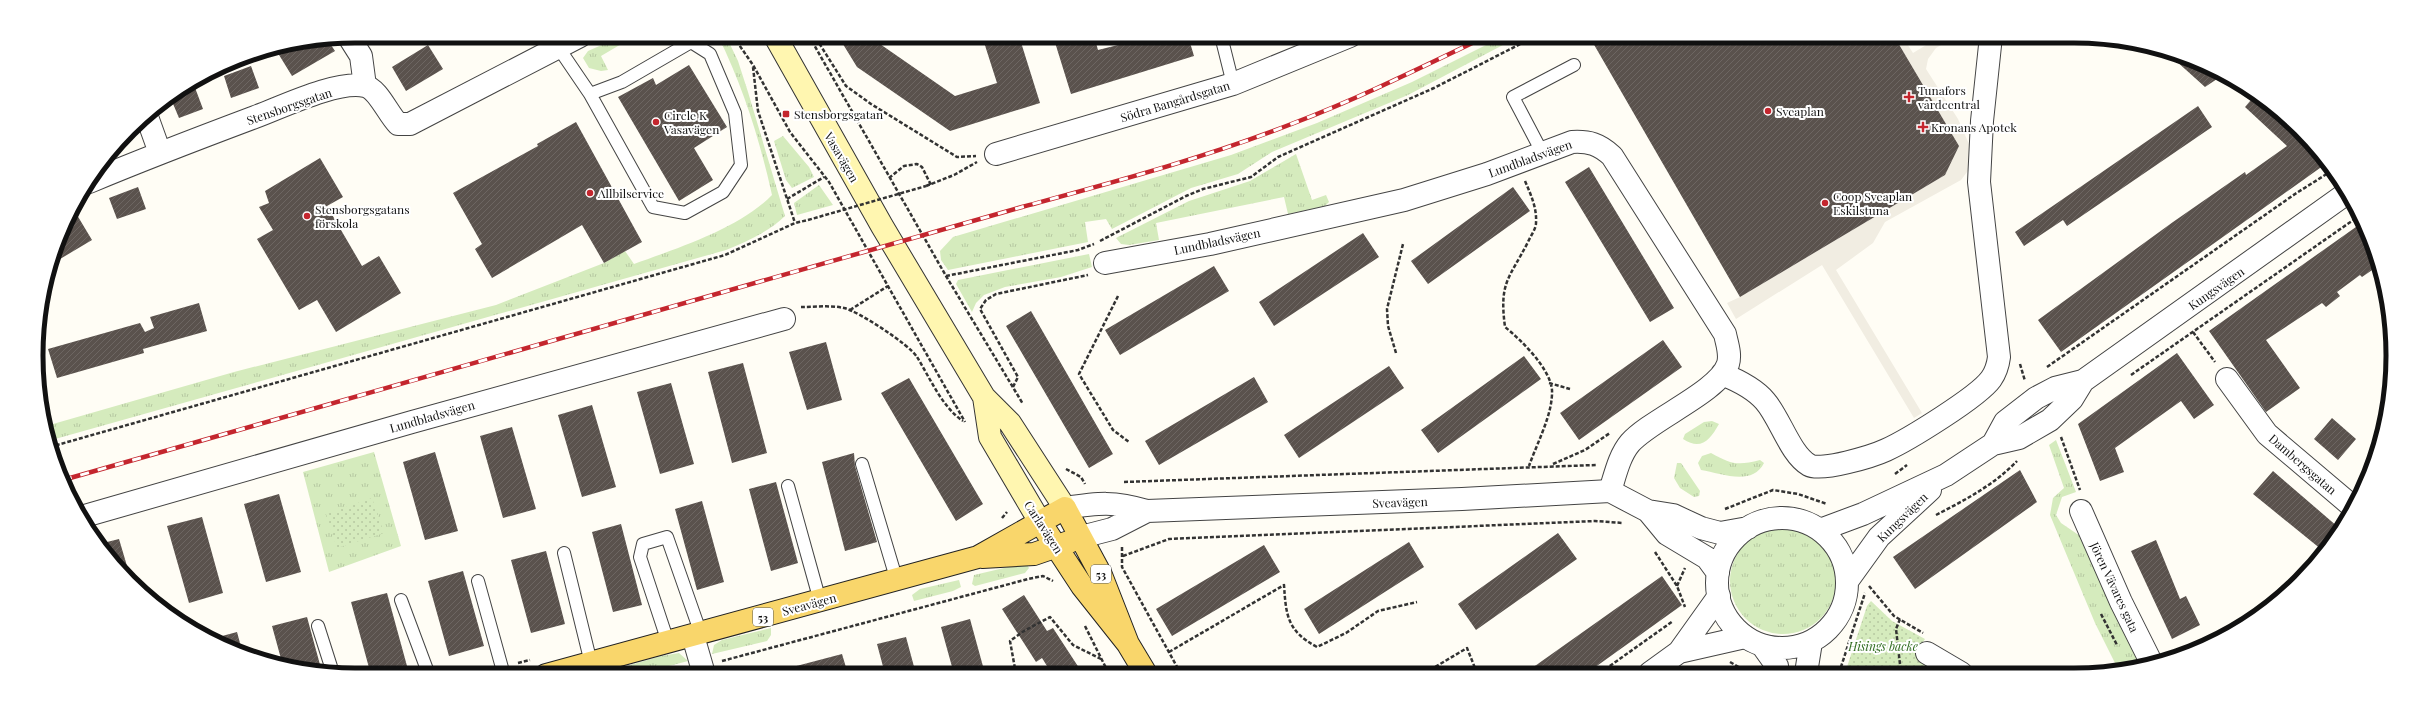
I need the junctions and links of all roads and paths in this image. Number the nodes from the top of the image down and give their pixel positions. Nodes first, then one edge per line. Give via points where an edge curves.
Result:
1 (353, 43) edge
2 (552, 43) edge
3 (555, 43) edge
4 (688, 43) edge
5 (692, 43) edge
6 (738, 43) edge
7 (777, 43) edge
8 (814, 43) edge
9 (819, 43) edge
10 (1223, 43) edge
11 (1333, 43) edge
12 (1522, 43) edge
13 (1990, 43) edge
14 (1574, 64) dead end
15 (753, 65) junction
16 (1233, 84) junction
17 (365, 86) junction
18 (590, 94) junction
19 (149, 121) edge
20 (160, 153) junction
21 (996, 154) junction
22 (1543, 154) junction
23 (2327, 174) edge
24 (1523, 175) dead end
25 (824, 177) junction
26 (99, 178) edge
27 (890, 178) junction
28 (931, 185) junction
29 (2342, 196) edge
30 (787, 199) junction
31 (2355, 219) edge
32 (794, 223) junction
33 (882, 226) joint
34 (1403, 244) dead end
35 (1105, 264) joint
36 (946, 276) junction
37 (888, 286) junction
38 (1118, 296) dead end
39 (850, 310) junction
40 (784, 319) joint
41 (2193, 332) junction
42 (1396, 353) dead end
43 (2019, 356) dead end
44 (2045, 369) dead end
45 (1722, 374) junction
46 (2128, 378) dead end
47 (2227, 379) joint
48 (2083, 381) junction
49 (1549, 383) junction
50 (2028, 386) junction
51 (1013, 388) junction
52 (1570, 388) dead end
53 (984, 397) junction
54 (1025, 407) dead end
55 (2050, 420) junction
56 (1616, 428) dead end
57 (1129, 442) dead end
58 (1993, 444) junction
59 (57, 445) edge
60 (2022, 456) dead end
61 (1910, 462) dead end
62 (862, 464) dead end
63 (1551, 465) dead end
64 (1529, 466) dead end
65 (1062, 467) dead end
66 (1946, 476) junction
67 (1892, 477) dead end
68 (1083, 482) dead end
69 (788, 486) dead end
70 (1610, 491) junction
71 (2349, 503) edge
72 (1065, 508) junction
73 (1147, 511) junction
74 (1648, 511) junction
75 (2081, 511) joint
76 (87, 515) edge
77 (1932, 517) dead end
78 (1040, 522) junction
79 (1628, 524) dead end
80 (1748, 528) junction
81 (1820, 530) junction
82 (1081, 537) junction
83 (1057, 547) junction
84 (1652, 547) dead end
85 (564, 553) dead end
86 (978, 557) junction
87 (1718, 573) junction
88 (1043, 576) dead end
89 (1848, 580) junction
90 (478, 581) dead end
91 (897, 581) junction
92 (1719, 596) junction
93 (401, 600) dead end
94 (820, 602) junction
95 (1417, 602) dead end
96 (1687, 612) dead end
97 (1680, 617) dead end
98 (1900, 619) junction
99 (318, 626) dead end
100 (1087, 631) dead end
101 (697, 635) junction
102 (1754, 641) junction
103 (668, 642) junction
104 (1811, 642) junction
105 (1128, 644) junction
106 (1169, 652) junction
107 (1679, 652) junction
108 (1928, 653) joint
109 (1725, 656) dead end
110 (2148, 658) edge
111 (1102, 659) junction
112 (591, 663) junction
113 (331, 667) edge
114 (1755, 667) dead end
115 (426, 668) edge
116 (502, 668) edge
117 (572, 668) edge
118 (703, 668) edge
119 (710, 668) edge
120 (1015, 668) edge
121 (1106, 668) edge
122 (1142, 668) edge
123 (1178, 668) edge
124 (1433, 668) edge
125 (1475, 668) edge
126 (1607, 668) edge
127 (1657, 668) edge
128 (1777, 668) edge
129 (1807, 668) edge
130 (1841, 668) edge
131 (1900, 668) edge
132 (1954, 668) edge

1 - 17 street via 361,56
2 - 17 street via 410,124 398,124 388,114 375,91
3 - 18 lane
4 - 18 lane via 622,82
5 - 18 lane via 710,54 727,93 735,113 741,165 724,192 685,213 653,207
6 - 15 path
7 - 33 main road, Vasavägen
8 - 27 path
9 - 21 path via 846,86 892,117 957,157
10 - 16 lane
11 - 16 street, Södra Bangårdsgatan
12 - 36 path via 1434,88 1278,157 1251,177 1210,186 1186,196 1087,247
13 - 45 street via 1979,182 1999,357 1998,366 1990,380 1972,396 1885,451 1824,467 1811,466 1800,457 1766,401 1755,391
14 - 22 lane via 1513,98
15 - 25 path via 790,132
15 - 30 path via 758,111
16 - 21 street, Södra Bangårdsgatan
17 - 20 street, Stensborgsgatan via 322,92
19 - 20 street
20 - 26 street, Stensborgsgatan
21 - 28 path
22 - 35 street, Lundbladsvägen via 1404,200 1210,244
22 - 45 street, Lundbladsvägen via 1572,142 1585,141 1601,146 1612,156 1725,334 1729,350 1728,365
23 - 44 path
24 - 49 path via 1536,207 1537,225 1503,291 1505,327 1543,367
25 - 30 path
25 - 37 path
27 - 28 path via 904,166 917,164 922,167
27 - 36 path
28 - 32 path, bridge
29 - 48 street, Kungsvägen
30 - 32 path
31 - 41 path
32 - 59 path via 725,255
33 - 53 main road, Carlavägen
34 - 42 path via 1387,309 1388,326
35 - 51 path via 1101,271 996,294 986,300 980,308 1018,377
36 - 51 path
37 - 39 path
37 - 39 path via 965,422 943,400 911,350
38 - 57 path via 1078,374 1113,430
39 - 40 path via 798,307 791,310
40 - 76 street, Lundbladsvägen
41 - 46 path
41 - 47 path
43 - 50 path
45 - 70 street, Lundbladsvägen via 1717,381 1649,427 1630,444 1619,464
47 - 71 street, Dambergsgatan via 2267,434
48 - 50 street, Kungsvägen via 2055,388
48 - 55 street, Kungsvägen via 2072,399
49 - 52 path
49 - 64 path via 1552,389 1550,407
50 - 58 street, Kungsvägen
51 - 54 path
53 - 72 main road, Carlavägen via 1010,423
53 - 78 main road, Carlavägen via 990,437
55 - 58 street, Kungsvägen via 2019,438
55 - 75 path via 2058,431 2080,484
56 - 63 path via 1586,450
58 - 66 street, Kungsvägen
60 - 77 path via 2004,473 1966,500
61 - 67 path
62 - 91 lane
65 - 68 path via 1081,478
66 - 81 street, Kungsvägen via 1863,514
66 - 89 street, Kungsvägen via 1879,537
69 - 94 lane
70 - 73 street, Sveavägen
70 - 74 street
72 - 73 street, Sveavägen via 1096,503 1122,504
72 - 78 main road, Sveavägen / 53
72 - 82 main road, Carlavägen / 53
73 - 82 street, Sveavägen via 1112,529
74 - 80 street via 1673,515 1700,528 1720,533
74 - 87 street via 1667,534 1707,558
75 - 110 street, Jören Vävares gata
78 - 83 main road, Carlavägen / 53
78 - 86 main road, Sveavägen / 53
79 - 106 path via 1595,521 1163,540 1123,556 1122,566
80 - 81 street via 1762,521 1793,518
80 - 87 street via 1732,540
81 - 89 street via 1838,549
82 - 83 main road, Sveavägen / 53
82 - 105 main road, Carlavägen / 53 via 1101,575
83 - 86 main road, Sveavägen / 53 via 1034,554
83 - 105 main road, Carlavägen / 53 via 1082,586
84 - 96 path via 1673,578
85 - 112 lane
86 - 91 main road, Sveavägen / 53
87 - 92 street
88 - 119 path
89 - 104 street via 1846,598 1838,617 1825,633
90 - 116 lane
91 - 94 main road, Sveavägen / 53
92 - 102 street via 1726,617
92 - 107 street
93 - 115 lane
94 - 101 main road, Sveavägen / 53
95 - 106 path via 1378,611 1346,633 1317,647 1304,640 1286,616 1284,585
97 - 126 path
98 - 108 path via 1929,636
98 - 130 path via 1894,616 1868,585
98 - 131 path via 1896,629
99 - 113 lane
100 - 111 path
101 - 103 main road, Sveavägen / 53
101 - 103 lane via 667,536 643,544 640,557
101 - 118 street
102 - 104 street via 1781,648
102 - 107 street
102 - 128 street
103 - 112 main road, Sveavägen / 53
104 - 129 street
105 - 122 main road, Carlavägen / 53
106 - 123 path
107 - 127 street
108 - 132 street
109 - 114 path via 1730,662 1742,668
111 - 120 path via 1073,645 1050,617 1010,641
111 - 121 path
112 - 117 main road, Sveavägen / 53
124 - 125 path via 1467,648

